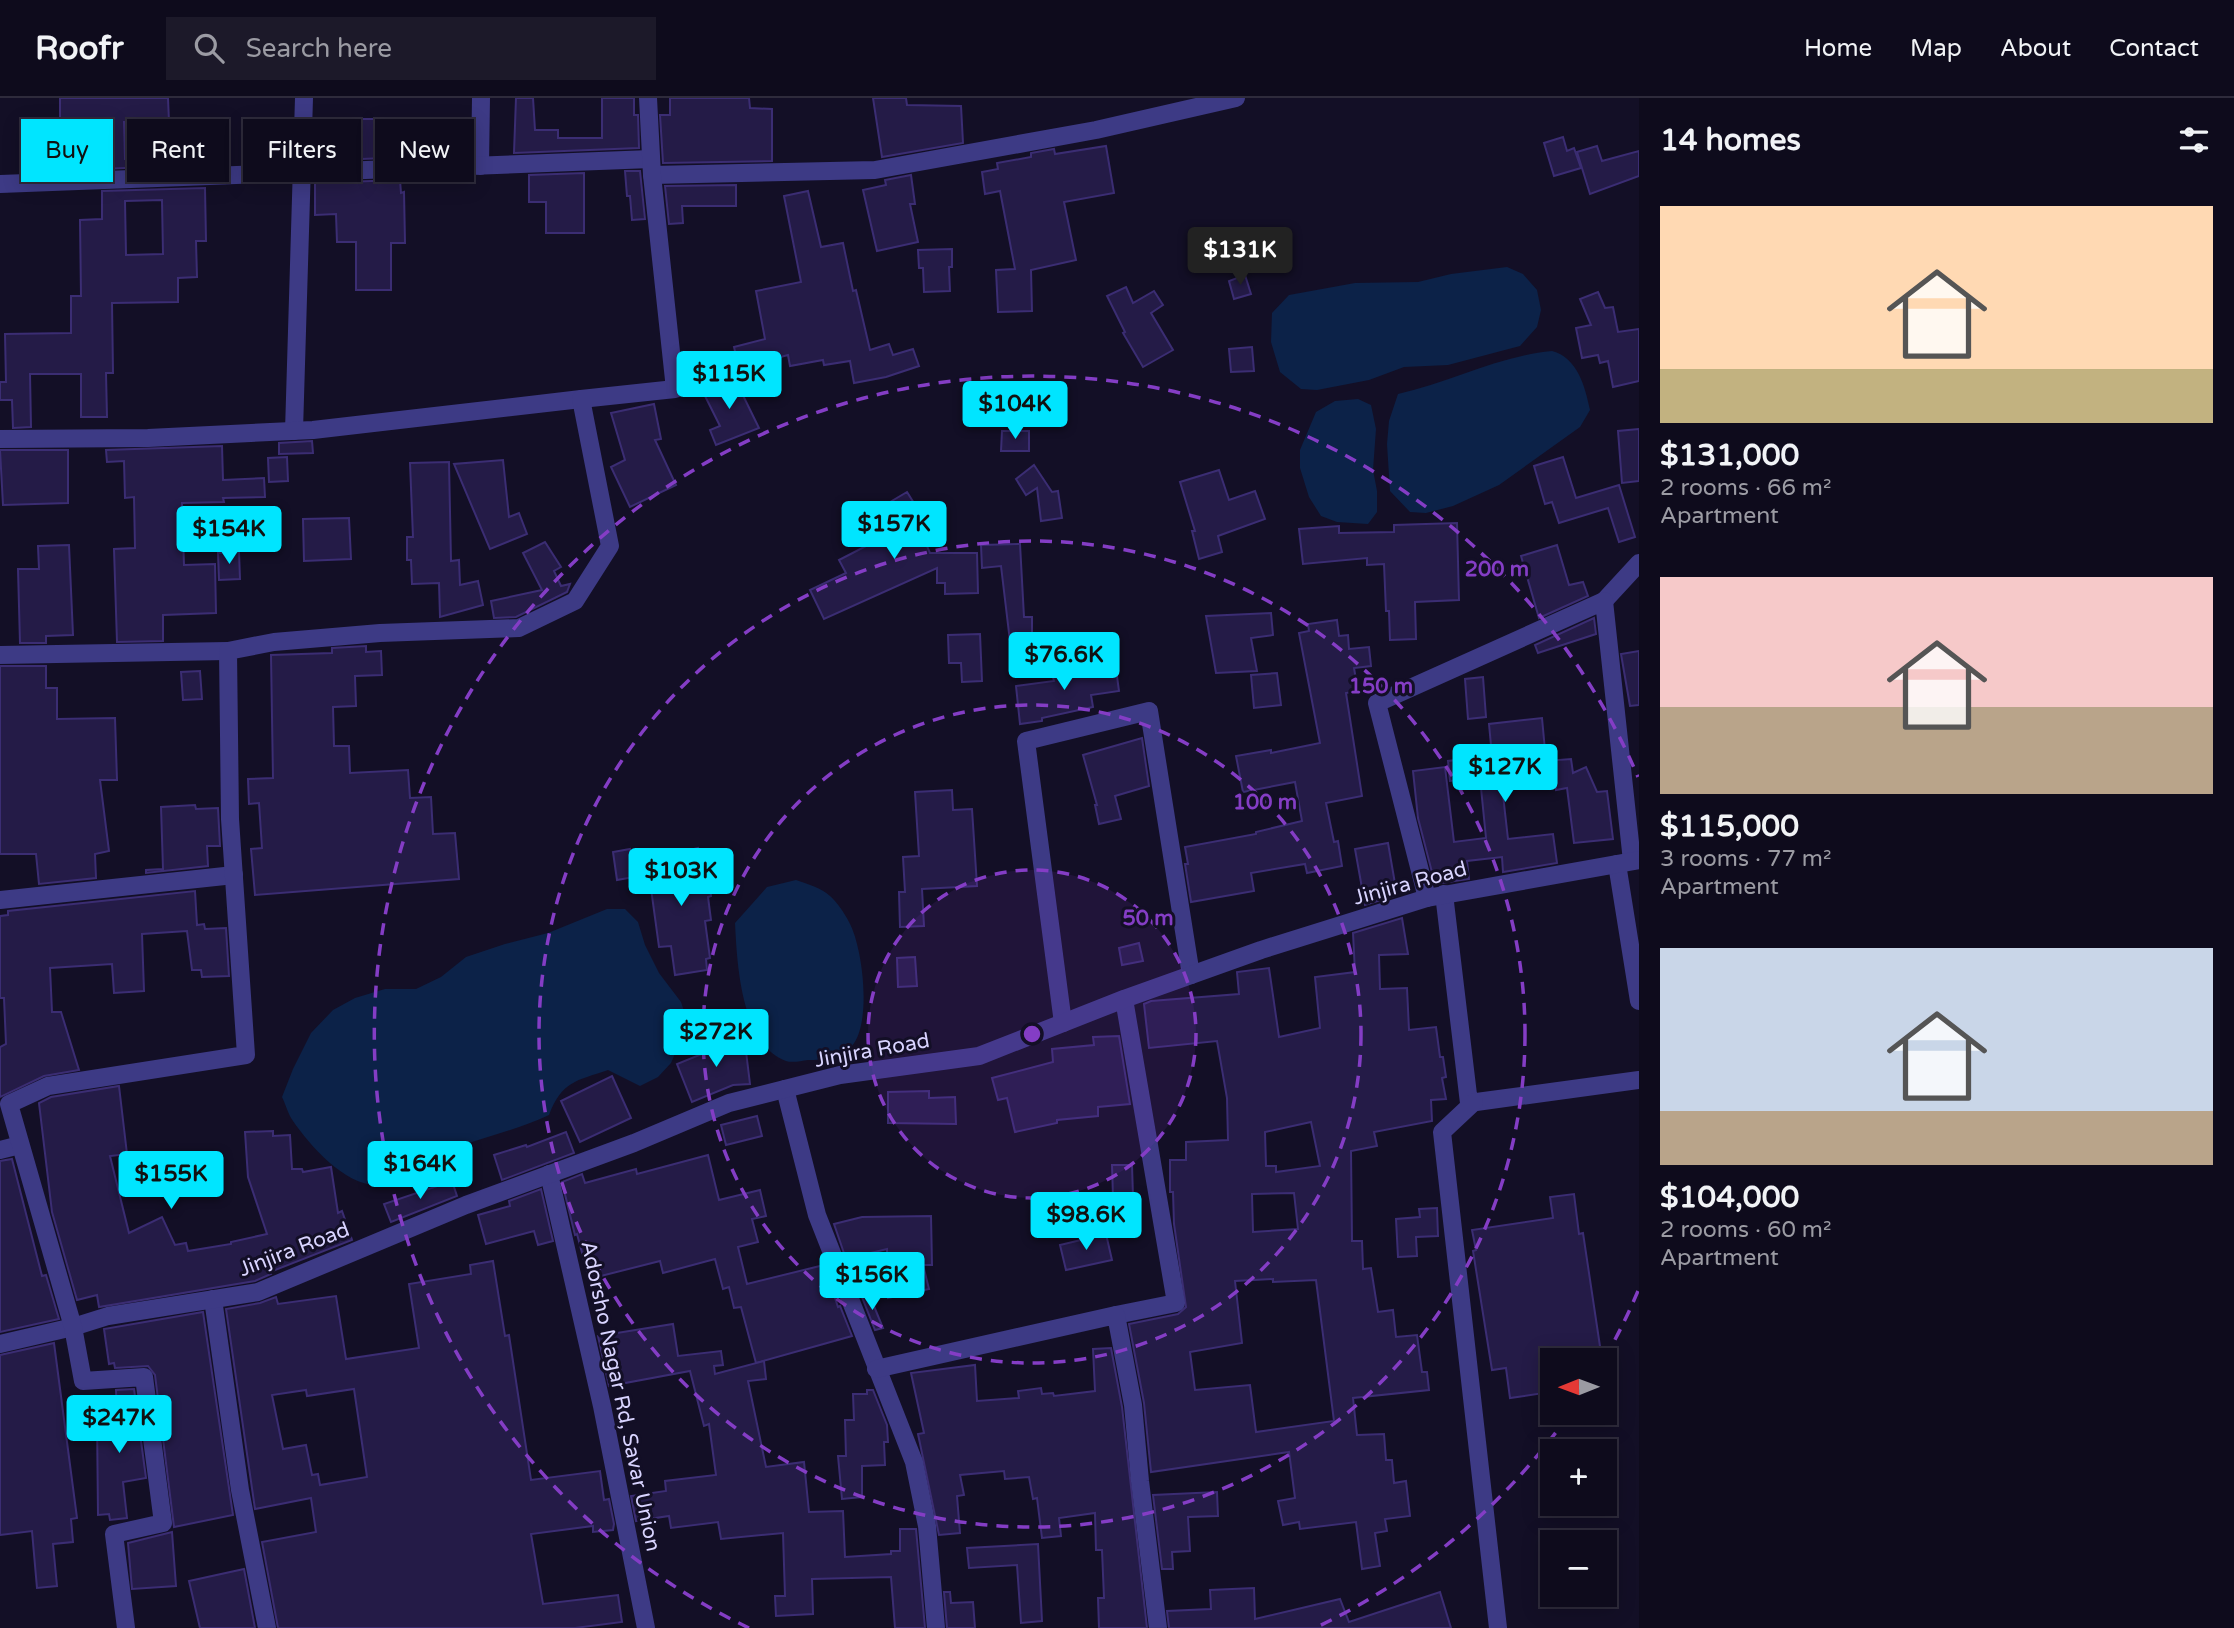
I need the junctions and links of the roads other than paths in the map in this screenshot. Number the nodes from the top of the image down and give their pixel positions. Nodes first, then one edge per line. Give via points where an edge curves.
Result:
1 (304, 98) edge
2 (481, 98) edge
3 (648, 98) edge
4 (1236, 98) edge
5 (303, 119) edge
6 (480, 166) junction
7 (652, 167) junction
8 (361, 171) edge
9 (243, 175) edge
10 (301, 182) edge
11 (0, 184) edge
12 (581, 399) junction
13 (294, 431) junction
14 (0, 439) edge
15 (1639, 563) edge
16 (1604, 601) junction
17 (228, 651) junction
18 (0, 655) edge
19 (1629, 861) edge
20 (234, 875) junction
21 (1435, 896) junction
22 (0, 900) edge
23 (1191, 975) junction
24 (1125, 999) junction
25 (1639, 1001) edge
26 (1063, 1023) junction
27 (1639, 1080) edge
28 (785, 1089) junction
29 (1474, 1102) junction
30 (4, 1105) edge
31 (20, 1145) junction
32 (0, 1150) edge
33 (549, 1174) junction
34 (213, 1299) junction
35 (1116, 1315) junction
36 (73, 1327) junction
37 (0, 1344) edge
38 (876, 1369) junction
39 (126, 1628) edge
40 (267, 1628) edge
41 (646, 1628) edge
42 (936, 1628) edge
43 (1158, 1628) edge
44 (1499, 1628) edge

1 - 5 street
2 - 6 street
3 - 7 street
4 - 7 street via 1096,130 875,170
6 - 7 street
6 - 8 street
7 - 12 street via 675,389
9 - 11 street
10 - 13 street
12 - 13 street
12 - 17 street via 610,545 575,601 519,628 380,633 274,642
13 - 14 street
15 - 16 street
16 - 19 street
16 - 21 street via 1377,703
17 - 18 street
17 - 20 street
19 - 21 street, Jinjira Road
19 - 25 street
20 - 22 street
20 - 30 street via 246,1055 48,1086
21 - 23 street, Jinjira Road
21 - 29 street via 1469,1102
23 - 24 street, Jinjira Road
23 - 26 street via 1149,711 1026,741
24 - 26 street, Jinjira Road
24 - 35 street via 1176,1303
26 - 28 street, Jinjira Road via 979,1056 840,1075
27 - 29 street
28 - 33 street, Jinjira Road via 729,1103
28 - 38 street via 817,1215
29 - 44 street via 1442,1132
30 - 31 street
31 - 32 street
31 - 36 street
33 - 34 street, Jinjira Road via 258,1292
33 - 41 street, Adorsho Nagar Rd, Savar Union
34 - 36 street, Jinjira Road via 108,1316
34 - 40 street via 240,1490
35 - 38 street
35 - 43 street via 1133,1405
36 - 37 street, Jinjira Road
36 - 39 street via 83,1381 144,1377 163,1522 114,1534
38 - 42 street via 914,1462 927,1526

